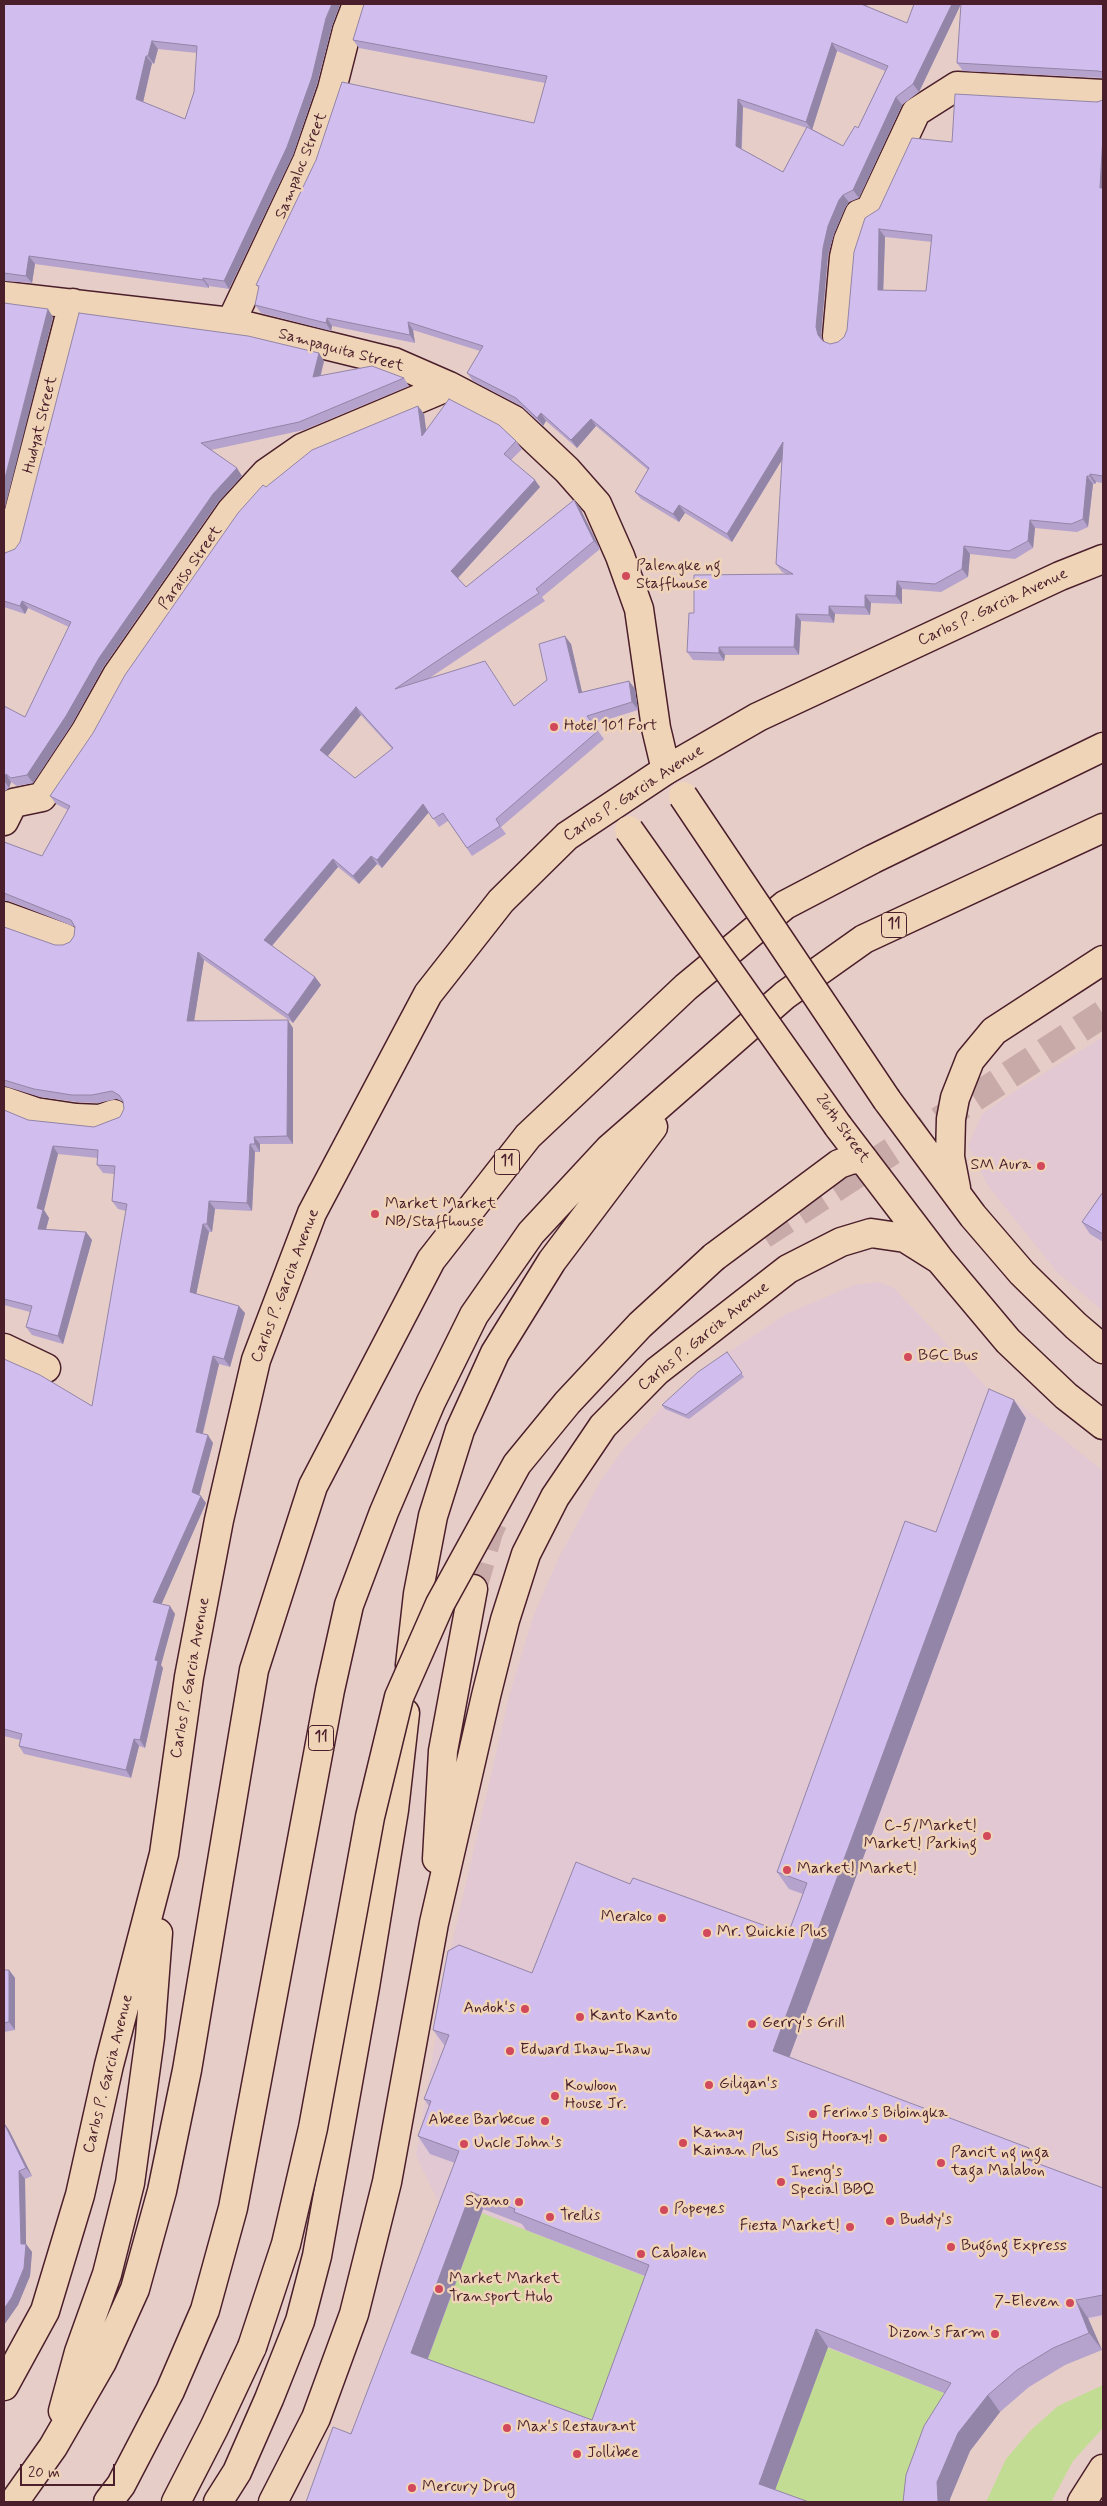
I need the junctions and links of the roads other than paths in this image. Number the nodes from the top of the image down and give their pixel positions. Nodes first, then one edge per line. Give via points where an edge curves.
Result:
1 (357, 4) edge
2 (1103, 94) edge
3 (4, 296) edge
4 (72, 303) junction
5 (230, 322) junction
6 (837, 336) dead end
7 (449, 386) junction
8 (10, 546) dead end
9 (1103, 559) edge
10 (1103, 747) edge
11 (666, 770) junction
12 (614, 806) junction
13 (4, 821) edge
14 (1103, 828) edge
15 (4, 916) edge
16 (65, 938) dead end
17 (1103, 960) edge
18 (708, 1060) junction
19 (4, 1101) edge
20 (114, 1114) dead end
21 (864, 1160) junction
22 (958, 1194) junction
23 (940, 1260) junction
24 (4, 1348) edge
25 (1103, 1349) edge
26 (46, 1368) dead end
27 (1103, 1425) edge
28 (473, 1589) tunnel mouth
29 (164, 1854) junction
30 (434, 1923) junction
31 (4, 2386) edge
32 (53, 2447) junction
33 (1103, 2469) edge
34 (14, 2502) edge
35 (108, 2502) edge
36 (176, 2502) edge
37 (218, 2502) edge
38 (274, 2502) edge
39 (1082, 2502) edge

1 - 5 main road, Sampaloc Street via 308,161
2 - 6 main road via 957,86 916,112 870,210 859,214 848,240
3 - 4 main road, Sampaguita Street
4 - 5 main road, Sampaguita Street
4 - 8 main road, Hudyat Street
5 - 7 main road, Sampaguita Street via 394,362
7 - 11 main road, Sampaguita Street via 514,420 567,470 597,504 639,609 656,728
7 - 13 main road, Paraiso Street via 302,448 266,473 231,511 117,675 85,732 42,797 12,803
9 - 11 main road, Carlos P. Garcia Avenue via 758,717
10 - 32 main road, 11 via 873,859 785,906 686,987 528,1136 431,1260 313,1486 254,1670 187,2070 162,2191 135,2289 102,2362
11 - 12 main road, Carlos P. Garcia Avenue
11 - 22 main road, bridge via 887,1100
12 - 21 main road, 26th Street, bridge
12 - 29 main road, Carlos P. Garcia Avenue via 567,836 508,895 428,994 312,1212 256,1360 222,1508 189,1677
14 - 18 main road, 11 via 864,939 784,994
15 - 16 main road
17 - 22 main road via 994,1031 970,1060 955,1098 949,1132 952,1174
18 - 35 main road, 11 via 609,1149 531,1233 474,1315 431,1402 384,1512 349,1605 330,1690 235,2199 205,2310 170,2391 121,2485
18 - 37 main road via 625,1162 552,1262 495,1353 460,1430 433,1516 418,1594 394,1810 318,2256 300,2321 269,2399 236,2472
19 - 20 main road via 36,1112 76,1118 100,1119
21 - 23 main road, 26th Street
21 - 36 main road, bridge via 853,1159 839,1164 714,1257 640,1325 567,1403 517,1464 440,1604 399,1697 370,1817 313,2128 286,2244 252,2347
22 - 25 main road via 1022,1273
23 - 27 main road, 26th Street via 1026,1360
23 - 30 main road, Carlos P. Garcia Avenue via 905,1238 871,1233 840,1242 788,1269 657,1370 603,1426 555,1497 526,1554 503,1630
24 - 26 main road
28 - 30 main road, Carlos P. Garcia Avenue via 443,1752
29 - 31 main road, Carlos P. Garcia Avenue via 108,2066 80,2195 44,2311
29 - 32 main road via 150,2037 130,2183 107,2274 79,2352
30 - 38 main road, Carlos P. Garcia Avenue via 387,2182 354,2314 316,2418
32 - 34 main road, 11
33 - 39 main road

